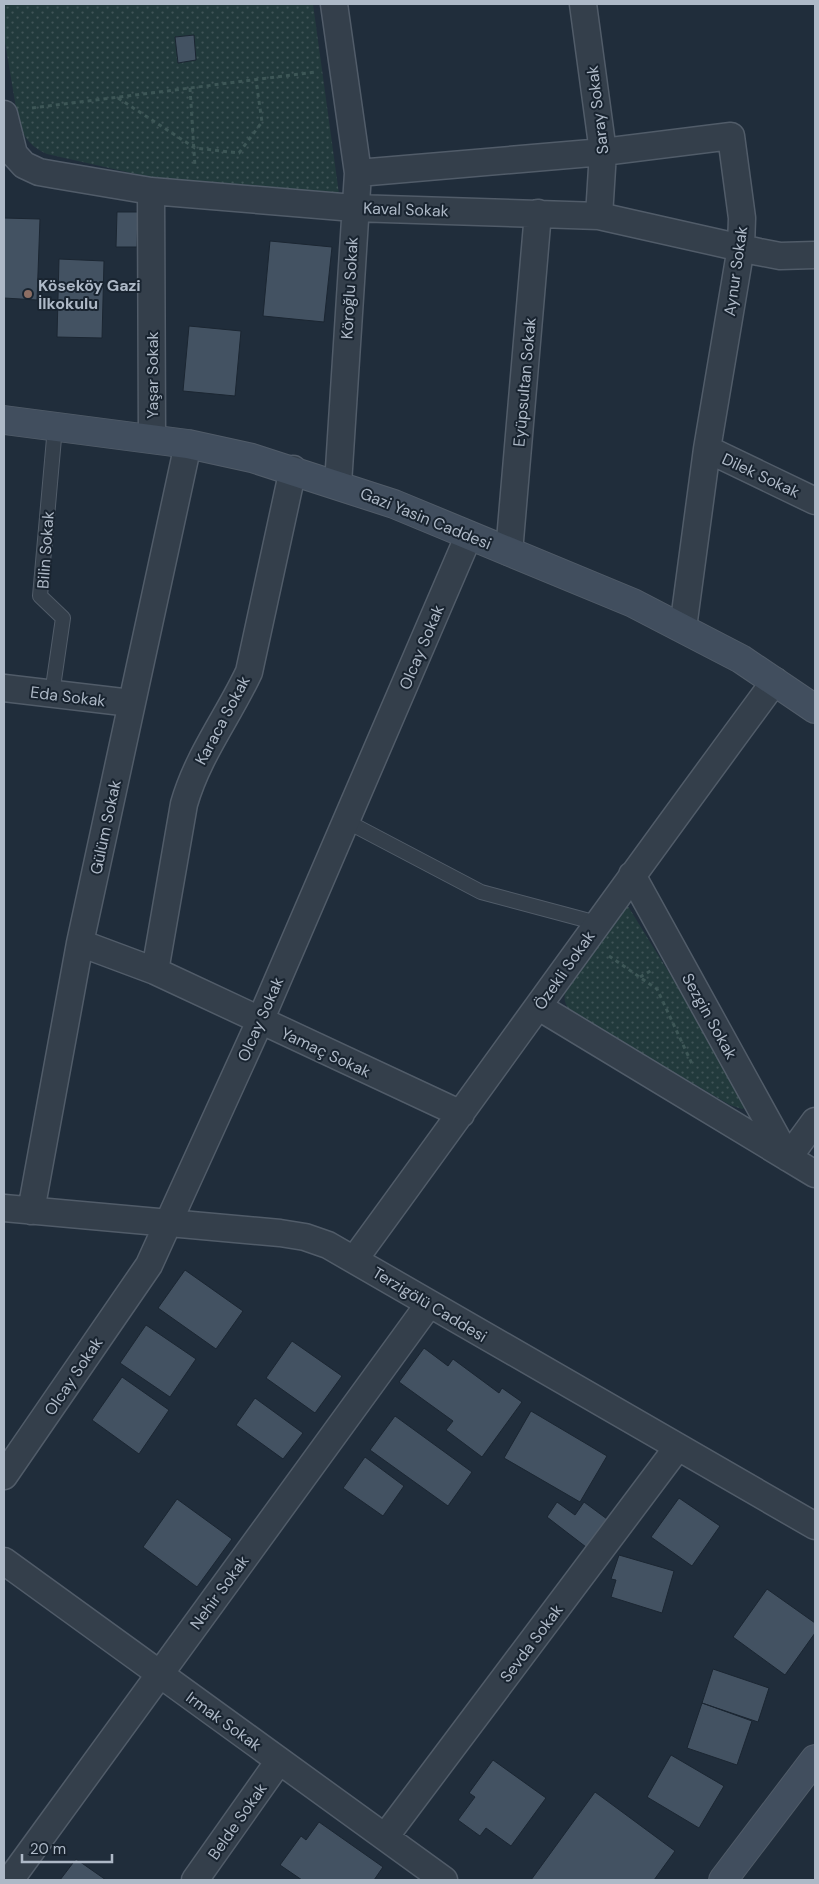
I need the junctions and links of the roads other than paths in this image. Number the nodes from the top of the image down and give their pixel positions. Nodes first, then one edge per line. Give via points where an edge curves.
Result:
1 (334, 4) edge
2 (583, 4) edge
3 (13, 112) edge
4 (603, 152) junction
5 (358, 173) junction
6 (151, 191) junction
7 (354, 208) junction
8 (538, 213) junction
9 (599, 216) junction
10 (741, 247) junction
11 (815, 255) edge
12 (4, 420) edge
13 (55, 427) junction
14 (152, 439) junction
15 (188, 444) junction
16 (707, 449) junction
17 (293, 470) junction
18 (338, 484) junction
19 (815, 501) edge
20 (469, 535) junction
21 (509, 552) junction
22 (683, 628) junction
23 (775, 681) junction
24 (4, 688) edge
25 (52, 694) junction
26 (131, 703) junction
27 (815, 709) edge
28 (346, 821) junction
29 (632, 875) junction
30 (597, 923) junction
31 (80, 943) junction
32 (155, 971) junction
33 (539, 1007) junction
34 (260, 1021) junction
35 (460, 1114) junction
36 (815, 1121) edge
37 (788, 1158) junction
38 (815, 1174) edge
39 (4, 1208) edge
40 (31, 1211) junction
41 (168, 1224) junction
42 (354, 1260) junction
43 (429, 1304) junction
44 (677, 1448) junction
45 (4, 1476) edge
46 (815, 1526) edge
47 (4, 1561) edge
48 (159, 1673) junction
49 (815, 1759) edge
50 (279, 1761) junction
51 (385, 1838) junction
52 (10, 1880) edge
53 (196, 1880) edge
54 (444, 1880) edge
55 (723, 1880) edge

1 - 5 street, Köroğlu Sokak
2 - 4 street, Saray Sokak
3 - 6 street, Kaval Sokak via 9,142 24,165 39,172
4 - 5 street, Aynur Sokak
4 - 9 street, Saray Sokak
4 - 10 street, Aynur Sokak via 731,136 739,182
5 - 7 street, Köroğlu Sokak
6 - 7 street, Kaval Sokak
6 - 14 street, Yaşar Sokak
7 - 8 street, Kaval Sokak
7 - 18 street, Köroğlu Sokak
8 - 9 street, Kaval Sokak
8 - 21 street, Eyüpsultan Sokak
9 - 10 street, Kaval Sokak
10 - 11 street, Kaval Sokak via 780,256
10 - 16 street, Aynur Sokak
12 - 13 street, Gazi Yasin Caddesi
13 - 14 street, Gazi Yasin Caddesi
13 - 25 lane, Bilin Sokak via 40,596 63,618
14 - 15 street, Gazi Yasin Caddesi
15 - 17 street, Gazi Yasin Caddesi
15 - 26 street, Gülüm Sokak
16 - 19 street, Dilek Sokak
16 - 22 street, Aynur Sokak
17 - 18 street, Gazi Yasin Caddesi
17 - 32 street, Karaca Sokak via 249,672 190,782
18 - 20 street, Gazi Yasin Caddesi
20 - 21 street, Gazi Yasin Caddesi
20 - 28 street, Olcay Sokak
21 - 22 street, Gazi Yasin Caddesi
22 - 23 street, Gazi Yasin Caddesi
23 - 27 street, Gazi Yasin Caddesi
23 - 29 street, Özekli Sokak
24 - 25 street, Eda Sokak
25 - 26 street, Eda Sokak
26 - 31 street, Gülüm Sokak
28 - 30 lane via 481,892
28 - 34 street, Olcay Sokak
29 - 30 street, Özekli Sokak
29 - 37 street, Sezgin Sokak
30 - 33 street, Özekli Sokak
31 - 32 street, Yamaç Sokak
31 - 40 street, Gülüm Sokak
32 - 34 street, Yamaç Sokak
33 - 35 street, Özekli Sokak
33 - 37 street
34 - 35 street, Yamaç Sokak
34 - 41 street, Olcay Sokak
35 - 42 street, Özekli Sokak
36 - 37 street
37 - 38 street
39 - 40 street, Terzigölü Caddesi
40 - 41 street, Terzigölü Caddesi
41 - 42 street, Terzigölü Caddesi via 305,1237 328,1245
41 - 45 street, Olcay Sokak via 149,1265
42 - 43 street, Terzigölü Caddesi
43 - 44 street, Terzigölü Caddesi
43 - 48 street, Nehir Sokak
44 - 46 street, Terzigölü Caddesi
44 - 51 street, Sevda Sokak
47 - 48 street, Irmak Sokak
48 - 50 street, Irmak Sokak
48 - 52 street, Nehir Sokak
49 - 55 street
50 - 51 street, Irmak Sokak
50 - 53 street, Belde Sokak
51 - 54 street, Irmak Sokak

